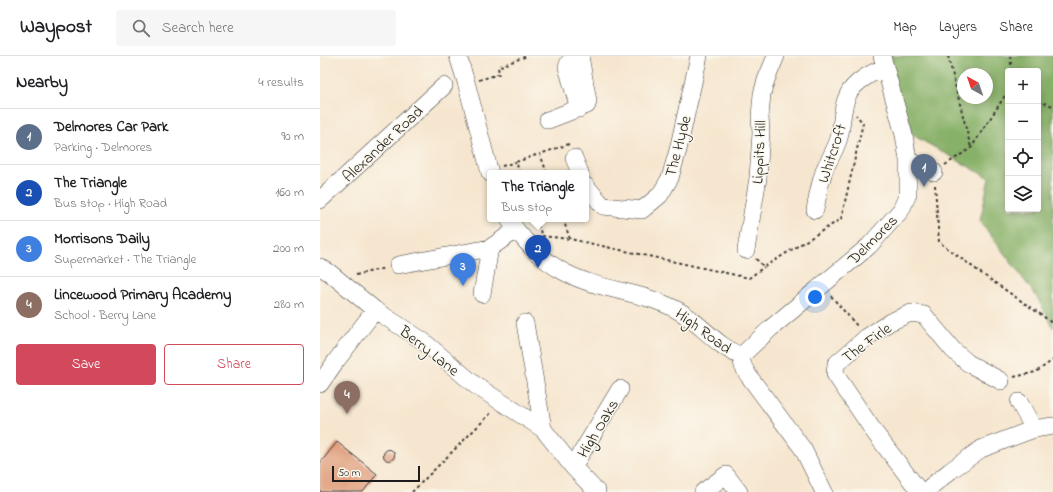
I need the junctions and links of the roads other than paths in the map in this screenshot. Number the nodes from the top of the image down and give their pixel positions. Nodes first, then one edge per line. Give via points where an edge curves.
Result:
1 (458, 56) edge
2 (699, 56) edge
3 (776, 56) edge
4 (581, 57) edge
5 (884, 62) edge
6 (444, 86) dead end
7 (548, 120) dead end
8 (908, 160) junction
9 (489, 170) edge
10 (934, 172) road end
11 (589, 190) edge
12 (320, 200) edge
13 (815, 210) dead end
14 (513, 224) edge
15 (490, 248) junction
16 (746, 250) dead end
17 (398, 265) road end
18 (320, 267) edge
19 (482, 294) dead end
20 (375, 310) junction
21 (525, 323) dead end
22 (741, 356) junction
23 (1001, 381) road end
24 (320, 384) edge
25 (620, 389) dead end
26 (1019, 402) dead end
27 (1053, 426) edge
28 (543, 429) junction
29 (1034, 429) junction
30 (573, 467) junction
31 (596, 492) edge
32 (703, 492) edge
33 (739, 492) edge
34 (824, 492) edge
35 (920, 492) edge
36 (924, 492) edge

1 - 9 street
2 - 11 street, The Hyde via 678,150 670,178 660,195 642,210 603,206
3 - 16 street, Lippits Hill via 762,94 758,178
4 - 7 street via 587,105
5 - 8 street, Delmores via 904,135
5 - 13 street, Whitcroft via 849,92 836,148 826,166
6 - 12 street, Alexander Road
8 - 10 street
8 - 22 street, Delmores via 908,194 901,210 869,246
14 - 15 street
14 - 22 street, High Road via 535,251 558,269 590,282 666,304 688,316 726,348
15 - 17 street
15 - 19 street
18 - 20 street, Berry Lane
20 - 24 street
20 - 28 street, Berry Lane via 423,341 475,386
21 - 28 street
22 - 34 street, High Road via 748,375 803,449
23 - 35 street, The Firle via 968,363 953,350 924,315 911,313 890,322 867,337 836,364 835,374 875,433
25 - 30 street, High Oaks
26 - 29 street
27 - 29 street
28 - 30 street
29 - 36 street via 981,449
30 - 31 street
32 - 33 street via 726,475

